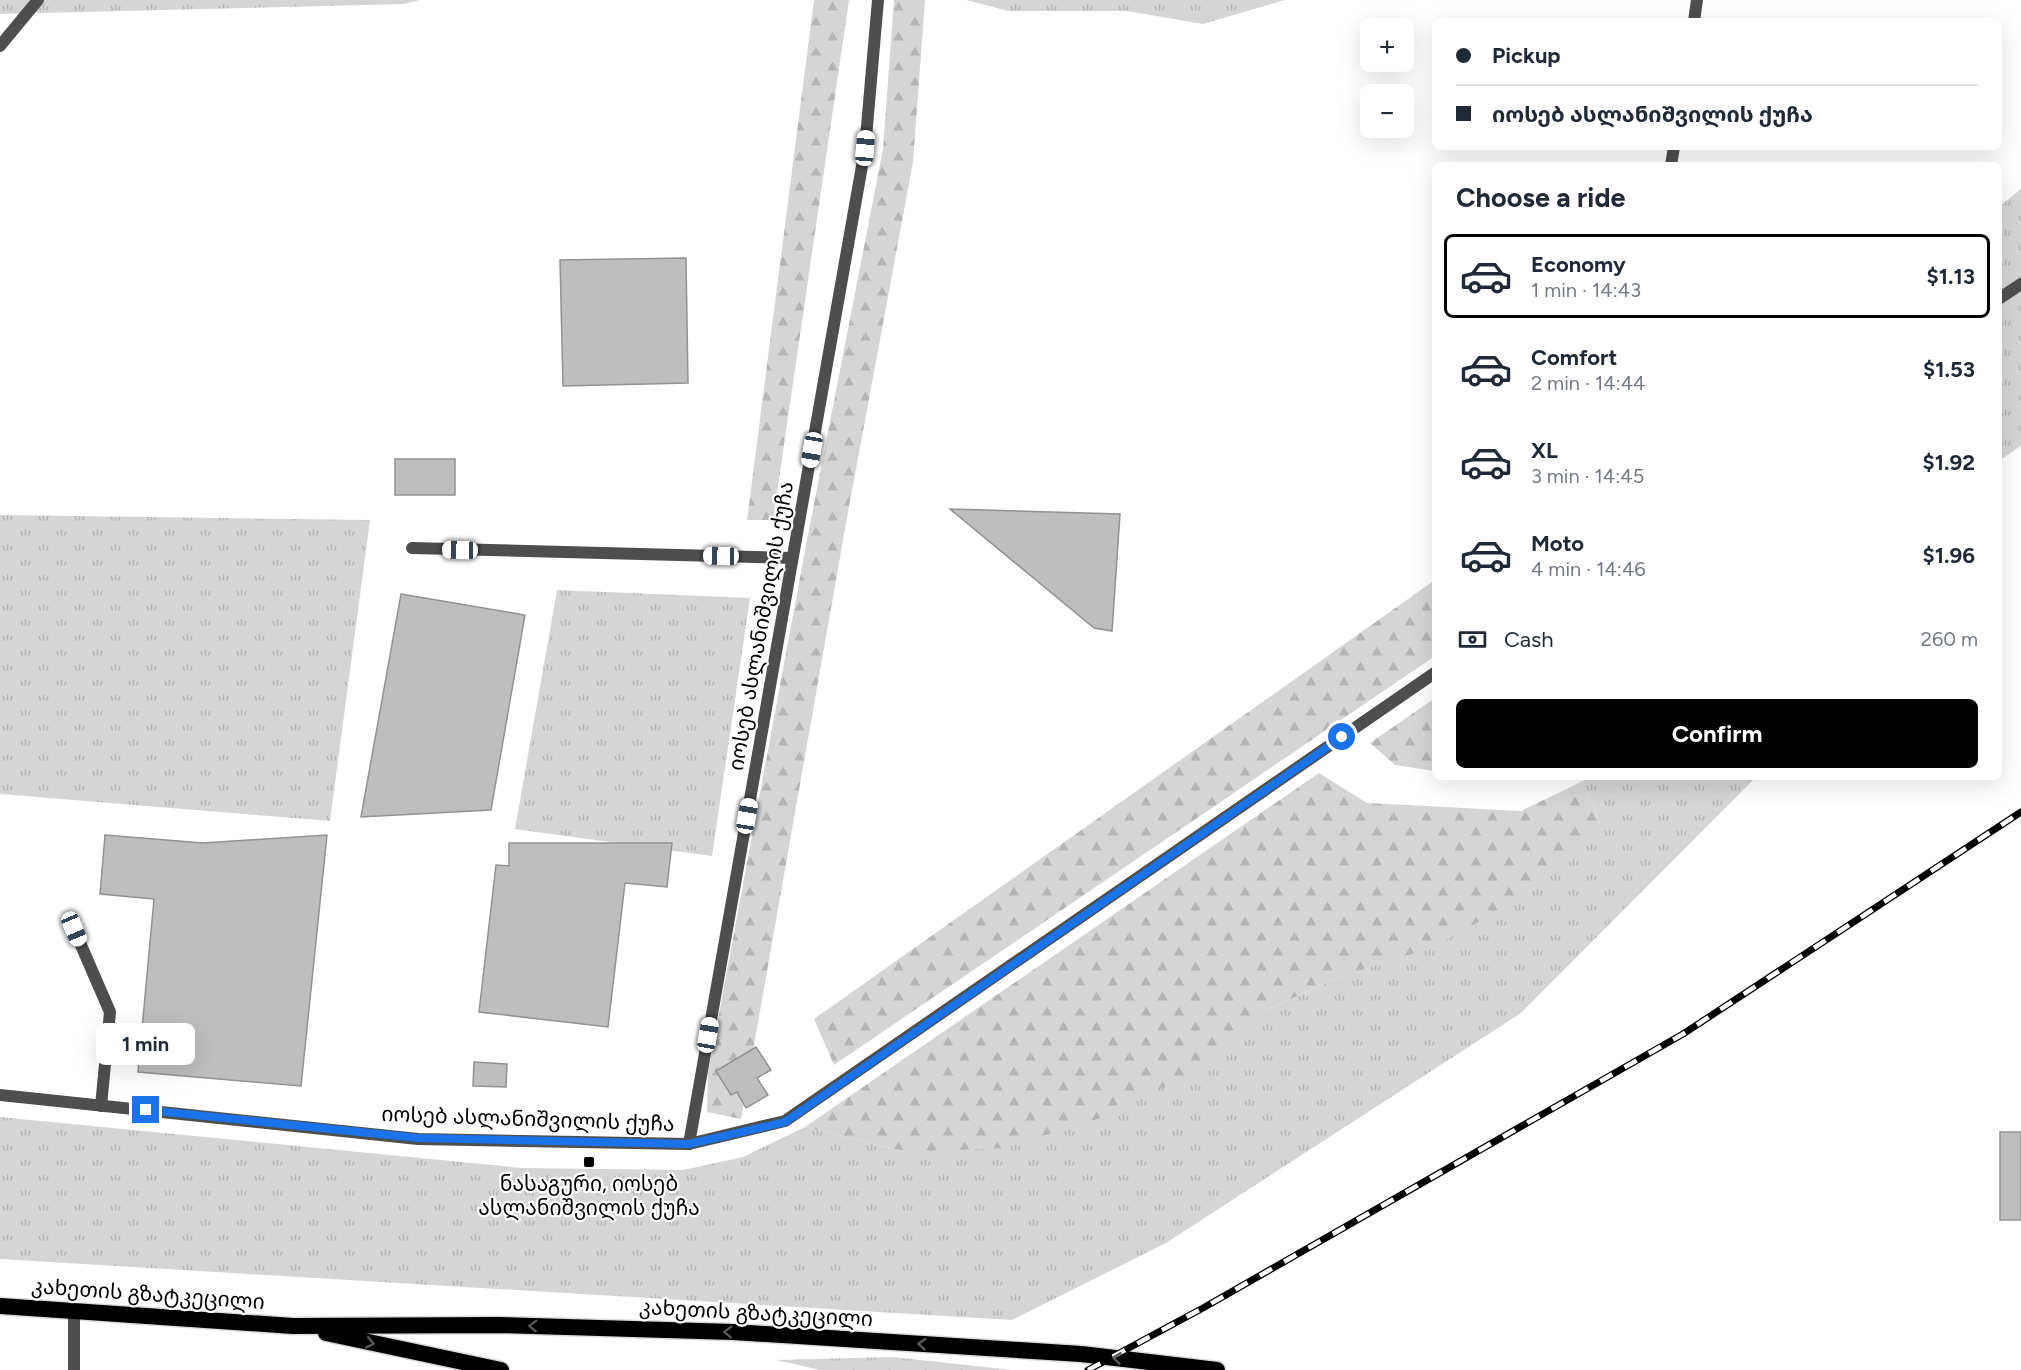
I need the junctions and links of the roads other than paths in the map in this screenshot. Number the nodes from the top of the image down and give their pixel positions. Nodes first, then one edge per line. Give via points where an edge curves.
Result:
1 (38, 0) edge
2 (878, 0) edge
3 (1697, 0) edge
4 (1694, 18) edge
5 (0, 46) edge
6 (2021, 284) edge
7 (2002, 297) edge
8 (412, 549) dead end
9 (792, 558) junction
10 (1432, 675) edge
11 (74, 929) dead end
12 (0, 1095) edge
13 (101, 1106) junction
14 (689, 1144) junction
15 (0, 1306) edge
16 (74, 1311) junction
17 (292, 1326) junction
18 (74, 1370) edge
19 (501, 1370) edge
20 (1217, 1370) edge

1 - 5 street
2 - 9 street, იოსებ ასლანიშვილის ქუჩა via 865,148
3 - 4 street
6 - 7 street
8 - 9 street
9 - 14 street, იოსებ ასლანიშვილის ქუჩა
10 - 14 street via 785,1122
11 - 13 street via 110,1012
12 - 13 street, იოსებ ასლანიშვილის ქუჩა
13 - 14 street, იოსებ ასლანიშვილის ქუჩა via 418,1138
15 - 16 highway, კახეთის გზატკეცილი
16 - 17 highway, კახეთის გზატკეცილი
16 - 18 street
17 -> 19 highway, კახეთის გზატკეცილი
20 -> 17 highway, კახეთის გზატკეცილი via 1081,1353 733,1332 498,1325

